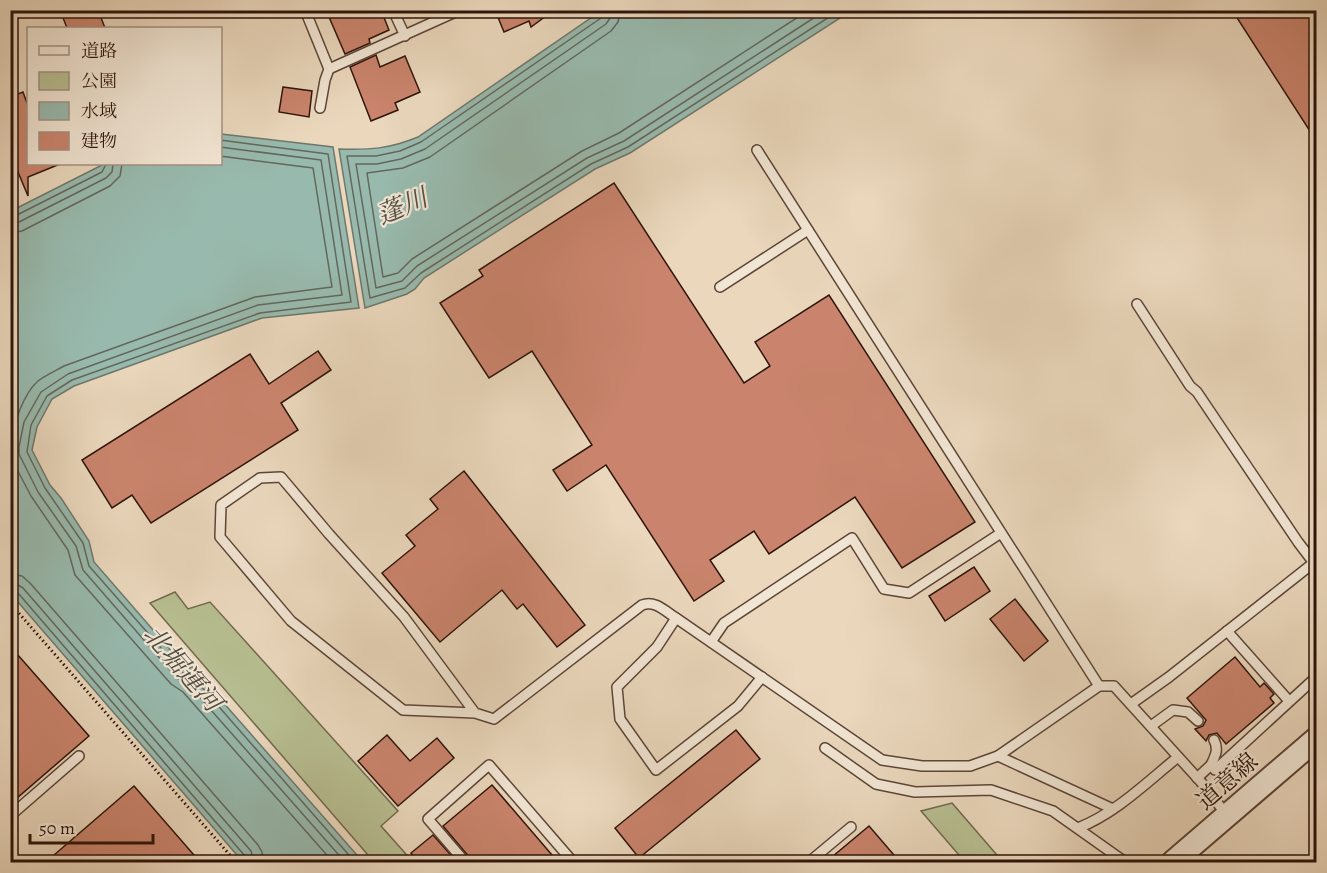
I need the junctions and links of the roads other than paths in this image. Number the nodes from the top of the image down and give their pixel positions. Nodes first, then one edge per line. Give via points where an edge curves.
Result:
1 (305, 10) edge
2 (393, 10) edge
3 (460, 10) edge
4 (405, 36) junction
5 (329, 69) junction
6 (320, 108) dead end
7 (757, 150) dead end
8 (808, 230) junction
9 (720, 287) dead end
10 (1137, 304) dead end
11 (1001, 532) junction
12 (1315, 562) edge
13 (676, 618) junction
14 (1227, 631) junction
15 (711, 642) junction
16 (762, 677) junction
17 (1313, 680) dead end
18 (1099, 686) junction
19 (1289, 701) junction
20 (1131, 704) junction
21 (475, 713) junction
22 (1198, 721) dead end
23 (1150, 726) junction
24 (1317, 739) edge
25 (1214, 740) dead end
26 (825, 748) dead end
27 (79, 756) dead end
28 (998, 756) junction
29 (1178, 757) junction
30 (1211, 765) junction
31 (1197, 778) junction
32 (1113, 809) junction
33 (10, 816) edge
34 (1228, 816) junction
35 (851, 827) dead end
36 (1078, 828) junction
37 (465, 862) edge
38 (573, 862) edge
39 (809, 862) edge
40 (1125, 862) edge
41 (1173, 862) edge

1 - 5 lane
2 - 4 lane
3 - 4 lane
4 - 5 lane
5 - 6 lane
7 - 8 lane
8 - 9 lane
8 - 11 lane
10 - 12 lane
11 - 15 lane via 909,593 884,589 852,538 724,623
11 - 18 lane
12 - 14 lane
13 - 15 lane
13 - 16 lane via 657,647 617,687 620,719 656,770 738,706
13 - 21 lane via 654,603 642,605 494,719
14 - 19 lane
14 - 20 lane
15 - 16 lane
16 - 28 lane via 882,759 922,766 970,766
17 - 19 lane
18 - 20 lane via 1114,686
18 - 28 lane
19 - 30 lane via 1215,770
20 - 23 lane
21 - 21 lane via 404,617 281,477 260,478 221,505 220,537 291,621 403,710
22 - 23 lane via 1188,712 1173,710
23 - 29 lane
24 - 34 street, 道意線
25 - 30 lane via 1216,754
26 - 36 lane via 876,784 915,792 991,790 1053,811
27 - 33 lane
28 - 32 lane
29 - 31 lane
29 - 32 lane
30 - 31 lane
31 - 34 lane
32 - 36 lane
34 - 41 street, 道意線
35 - 39 lane
36 - 40 lane
37 - 38 lane via 428,819 489,765

